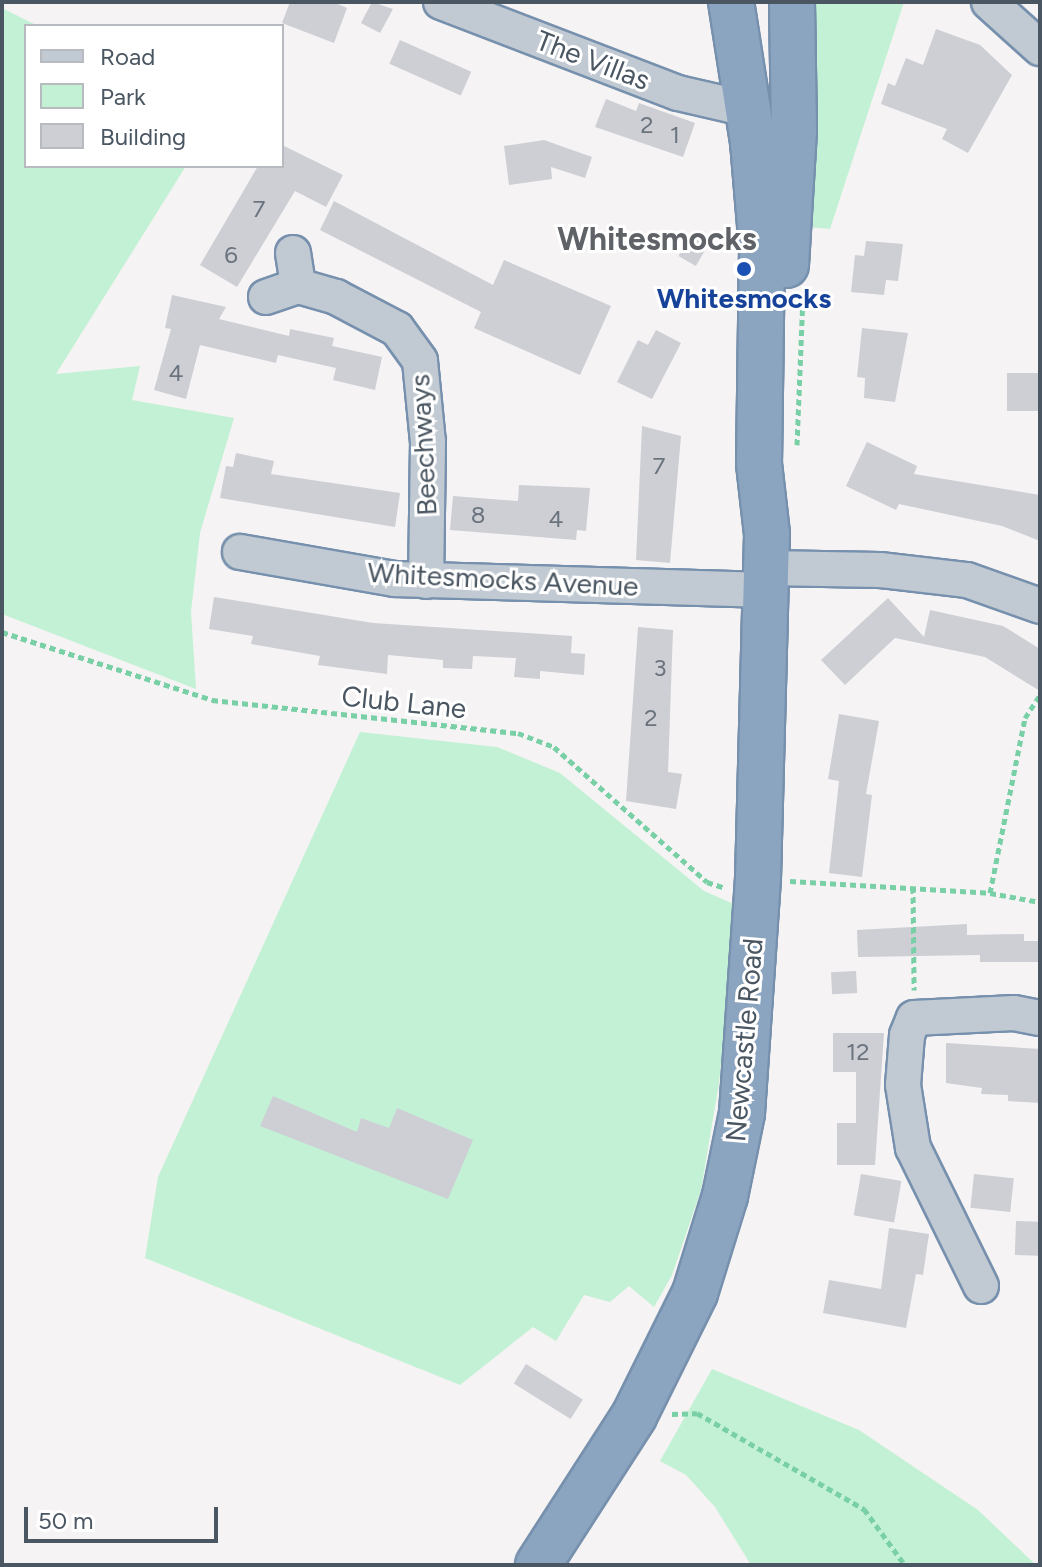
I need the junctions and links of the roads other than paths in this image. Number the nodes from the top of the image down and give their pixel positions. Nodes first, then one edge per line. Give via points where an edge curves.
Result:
1 (441, 2) edge
2 (731, 2) edge
3 (792, 2) edge
4 (989, 2) edge
5 (1040, 48) edge
6 (748, 109) junction
7 (266, 297) dead end
8 (240, 552) dead end
9 (767, 564) junction
10 (426, 581) junction
11 (1040, 606) edge
12 (1040, 1018) edge
13 (981, 1286) dead end
14 (538, 1565) edge

1 - 6 street, The Villas via 678,93
2 - 6 highway
3 - 9 highway via 794,130 780,458
4 - 5 street
6 - 9 highway via 762,249 759,464
7 - 10 street, Beechways via 295,269 397,329 420,361 428,442
8 - 10 street, Whitesmocks Avenue
9 - 10 street, Whitesmocks Avenue
9 - 11 street, Whitesmocks Avenue via 967,580
9 - 14 highway, Newcastle Road via 757,889 742,1113 725,1196 695,1293 634,1416
12 - 13 street via 1014,1013 914,1018 907,1035 905,1117 913,1148

